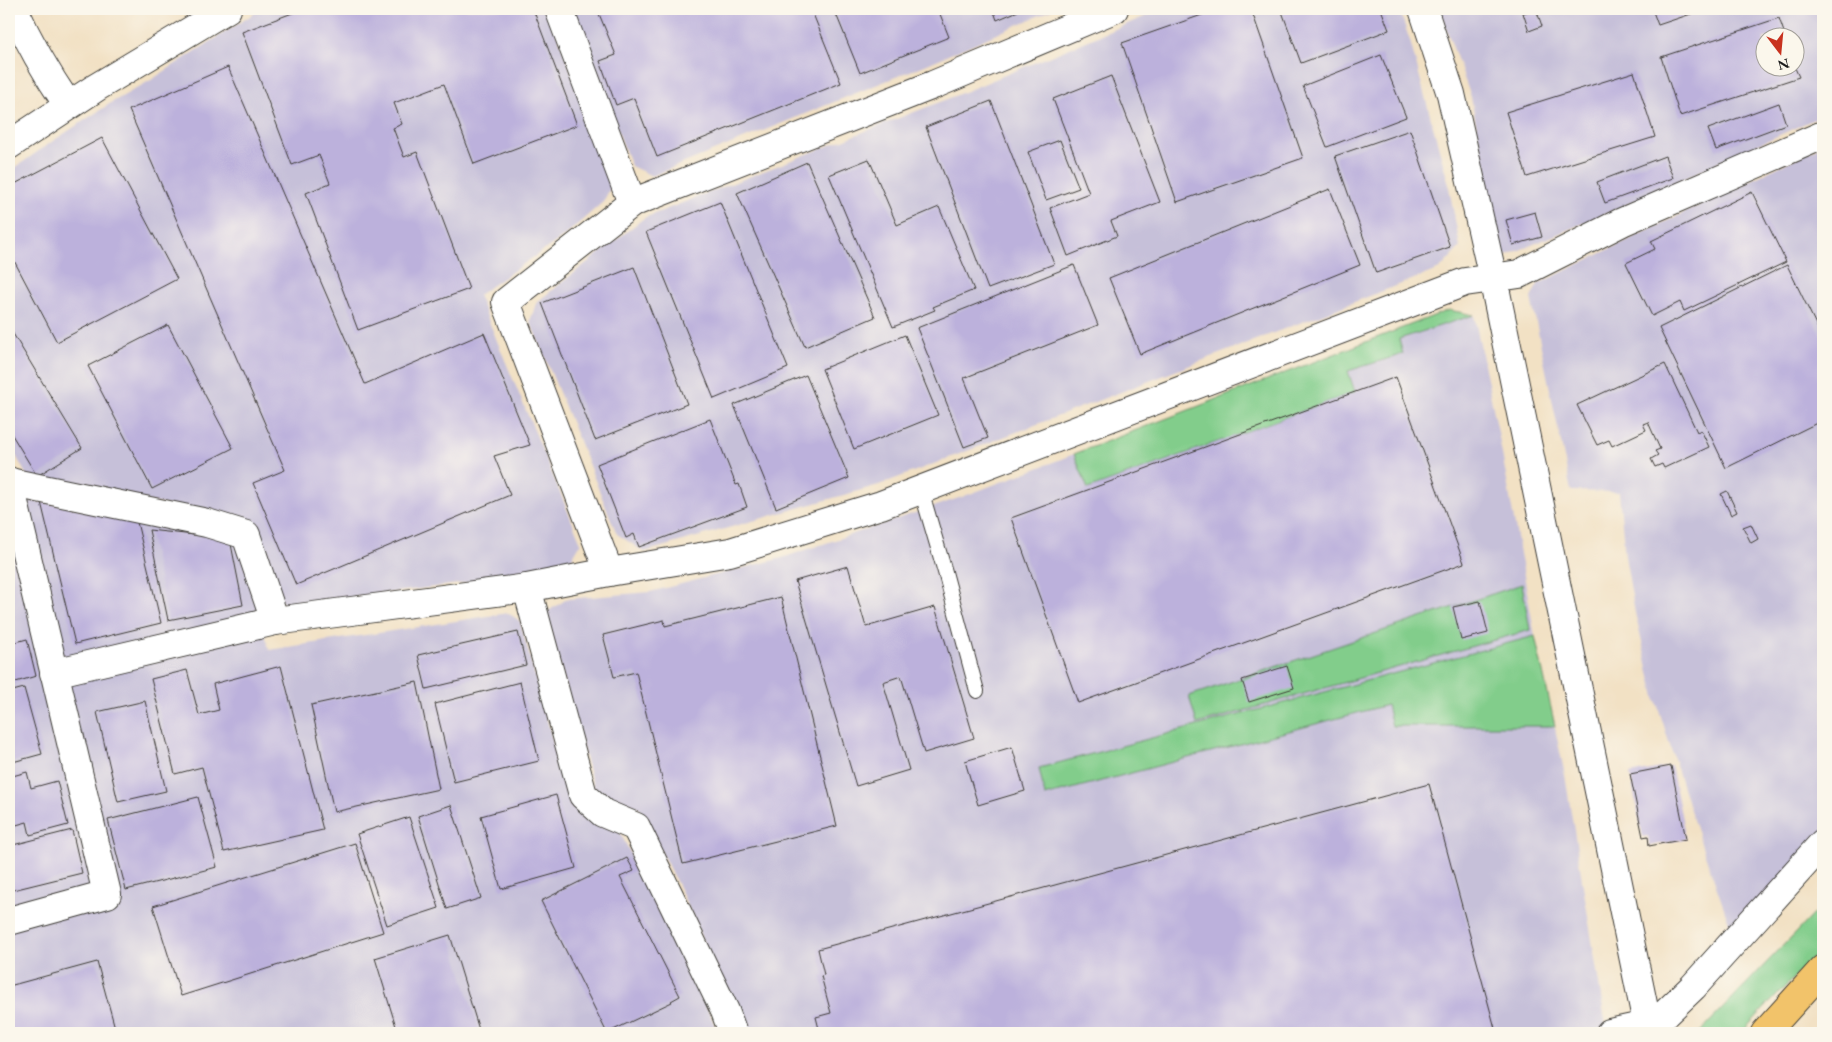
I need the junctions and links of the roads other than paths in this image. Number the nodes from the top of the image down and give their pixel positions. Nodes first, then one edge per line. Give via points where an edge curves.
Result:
1 (14, 9) edge
2 (227, 9) edge
3 (559, 9) edge
4 (1114, 9) edge
5 (1423, 9) edge
6 (68, 105) junction
7 (1823, 136) edge
8 (9, 145) edge
9 (632, 203) junction
10 (1493, 278) junction
11 (9, 481) edge
12 (921, 490) junction
13 (609, 572) junction
14 (527, 588) junction
15 (275, 621) junction
16 (54, 673) junction
17 (977, 691) dead end
18 (1823, 843) edge
19 (9, 921) edge
20 (1823, 968) edge
21 (1823, 988) edge
22 (1648, 1029) edge
23 (733, 1033) edge
24 (1610, 1033) edge
25 (1765, 1033) edge
26 (1783, 1033) edge

1 - 6 street via 25,34
2 - 6 street
3 - 9 street
4 - 9 street via 933,85
5 - 10 street via 1451,94
6 - 8 street
7 - 10 street via 1622,222 1519,274
9 - 13 street via 506,302
10 - 12 street via 1465,282
10 - 22 street
11 - 15 street via 207,523 246,535
11 - 16 street
12 - 13 street via 730,552
12 - 17 lane
13 - 14 street
14 - 15 street
14 - 23 street via 583,795 603,813 636,828
15 - 16 street
16 - 19 street via 108,894
18 - 22 street via 1694,987
20 - 25 highway
21 - 26 highway
22 - 24 street

